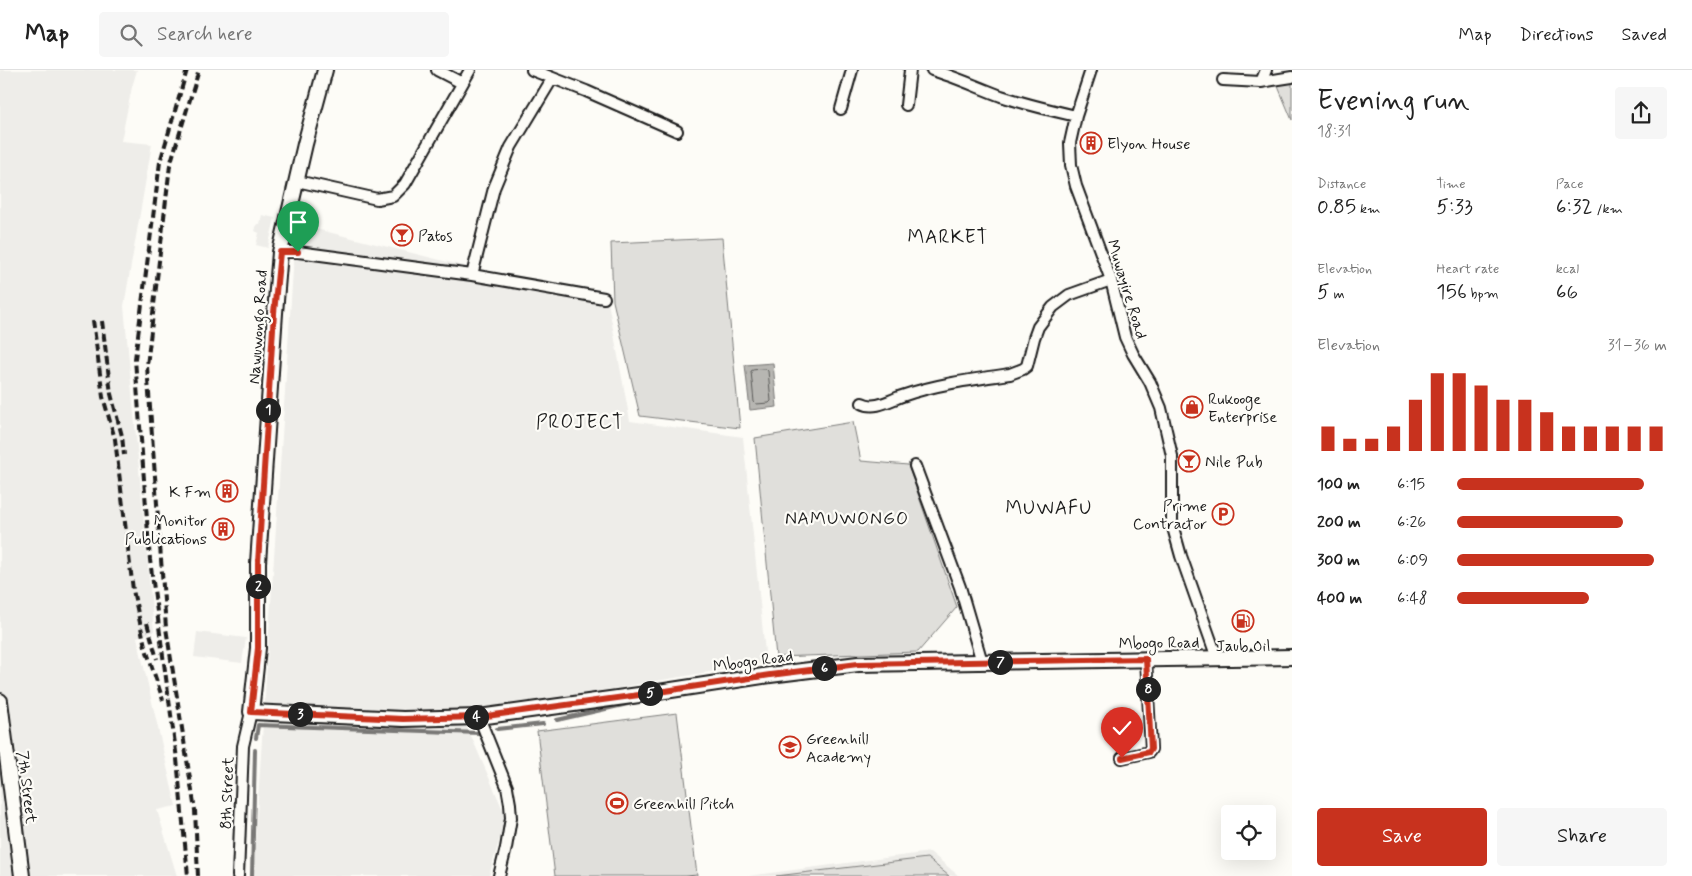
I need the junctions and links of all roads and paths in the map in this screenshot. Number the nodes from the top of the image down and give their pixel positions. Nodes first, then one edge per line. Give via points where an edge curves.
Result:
1 (325, 70) edge
2 (437, 70) edge
3 (470, 70) edge
4 (532, 70) edge
5 (852, 70) edge
6 (910, 70) edge
7 (932, 70) edge
8 (1091, 70) edge
9 (1266, 70) edge
10 (1292, 77) edge
11 (552, 79) junction
12 (1223, 80) dead end
13 (1261, 82) junction
14 (462, 83) junction
15 (906, 105) dead end
16 (841, 110) dead end
17 (1076, 116) junction
18 (677, 131) dead end
19 (297, 181) junction
20 (280, 252) junction
21 (472, 275) junction
22 (1110, 280) junction
23 (604, 298) dead end
24 (862, 403) dead end
25 (915, 466) dead end
26 (1292, 657) edge
27 (1216, 658) junction
28 (1146, 659) junction
29 (982, 662) junction
30 (0, 701) edge
31 (251, 712) junction
32 (479, 717) junction
33 (1122, 758) dead end
34 (22, 876) edge
35 (238, 876) edge
36 (499, 876) edge

1 - 19 street, Nawuwongo Road
2 - 14 street
3 - 14 street
4 - 11 street
5 - 16 street
6 - 15 street
7 - 17 street via 1028,104
8 - 17 street, Muwayire Road
9 - 13 street
10 - 13 street
11 - 18 street
11 - 21 street via 511,148 494,188
12 - 13 street
14 - 19 street via 405,184 393,196 377,199
17 - 22 street, Muwayire Road via 1070,143 1071,165
19 - 20 street, Nawuwongo Road
20 - 21 street
20 - 31 street, Nawuwongo Road via 258,563 258,648
21 - 23 street
22 - 24 street via 1069,295 1053,307 1038,327 1023,369 904,395 878,405
22 - 27 street, Muwayire Road via 1126,337 1150,382 1165,422 1172,456 1172,524
25 - 29 street via 960,587
26 - 27 street, Mbogo Road
27 - 28 street, Mbogo Road
28 - 29 street, Mbogo Road
28 - 33 street via 1151,749
29 - 32 street, Mbogo Road via 858,664
30 - 34 street, 7th Street
31 - 32 street, Mbogo Road via 403,719
31 - 35 street, 8th Street via 243,746
32 - 36 street via 507,787 510,804 506,848

